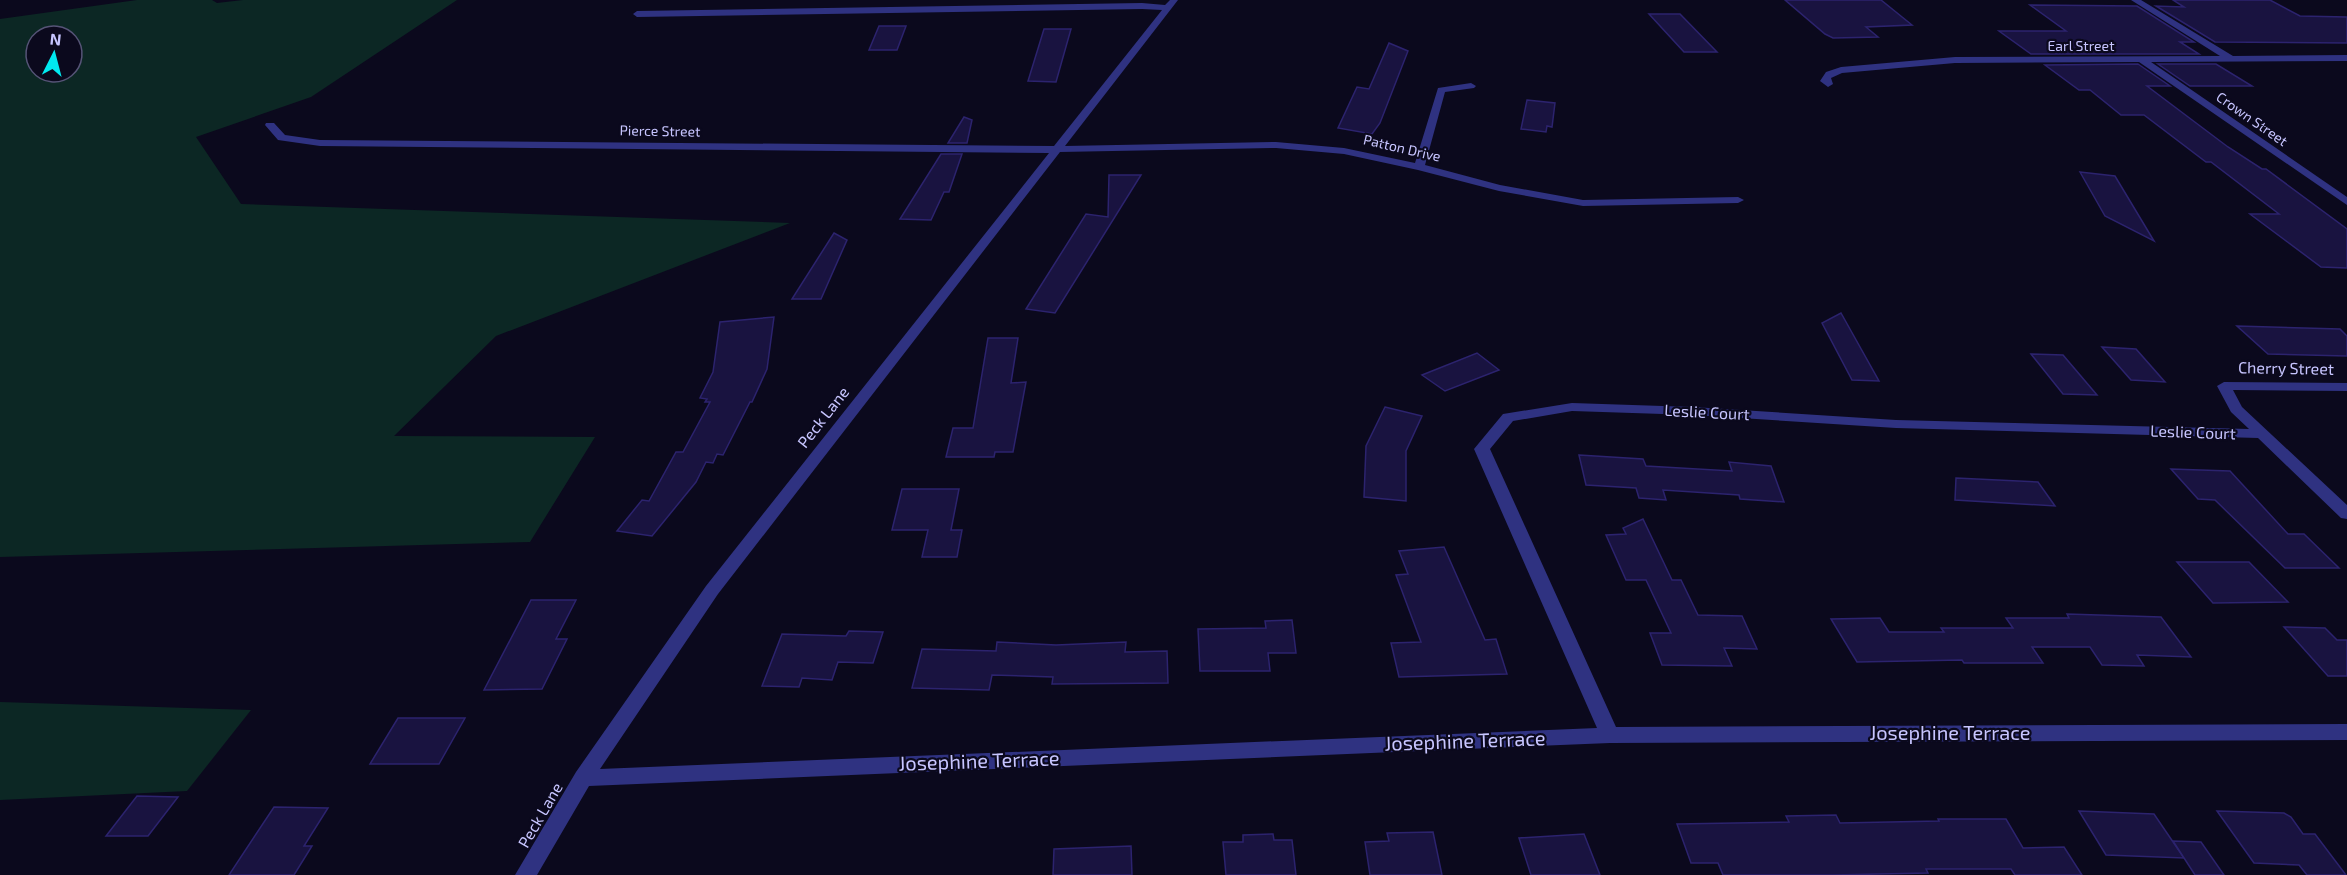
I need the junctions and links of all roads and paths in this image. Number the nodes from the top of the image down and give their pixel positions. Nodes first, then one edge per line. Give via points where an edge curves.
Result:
1 (2135, 0) edge
2 (1170, 4) edge
3 (637, 14) dead end
4 (2230, 58) junction
5 (2347, 58) edge
6 (2141, 59) junction
7 (1828, 84) dead end
8 (1471, 86) dead end
9 (270, 125) dead end
10 (1056, 149) junction
11 (1419, 166) junction
12 (1738, 200) dead end
13 (2347, 202) edge
14 (2347, 387) edge
15 (2262, 434) junction
16 (2347, 514) edge
17 (2347, 732) edge
18 (1610, 735) junction
19 (583, 778) junction
20 (526, 875) edge

1 - 4 street
2 - 3 street
2 - 10 street, Peck Lane
4 - 5 street, Earl Street
4 - 6 street, Earl Street
6 - 7 street, Earl Street via 1878,65 1831,73 1825,81
6 - 13 street, Crown Street
8 - 11 street via 1441,90
9 - 10 street, Pierce Street via 282,138 320,143
10 - 11 street, Patton Drive via 1276,145 1344,151
10 - 19 street, Peck Lane via 712,590
11 - 12 street, Patton Drive via 1500,188 1583,203
14 - 15 street, Cherry Street via 2224,386 2236,409
15 - 16 street
15 - 18 street, Leslie Court via 1896,424 1572,406 1509,417 1482,449
17 - 18 street, Josephine Terrace
18 - 19 street, Josephine Terrace
19 - 20 street, Peck Lane

